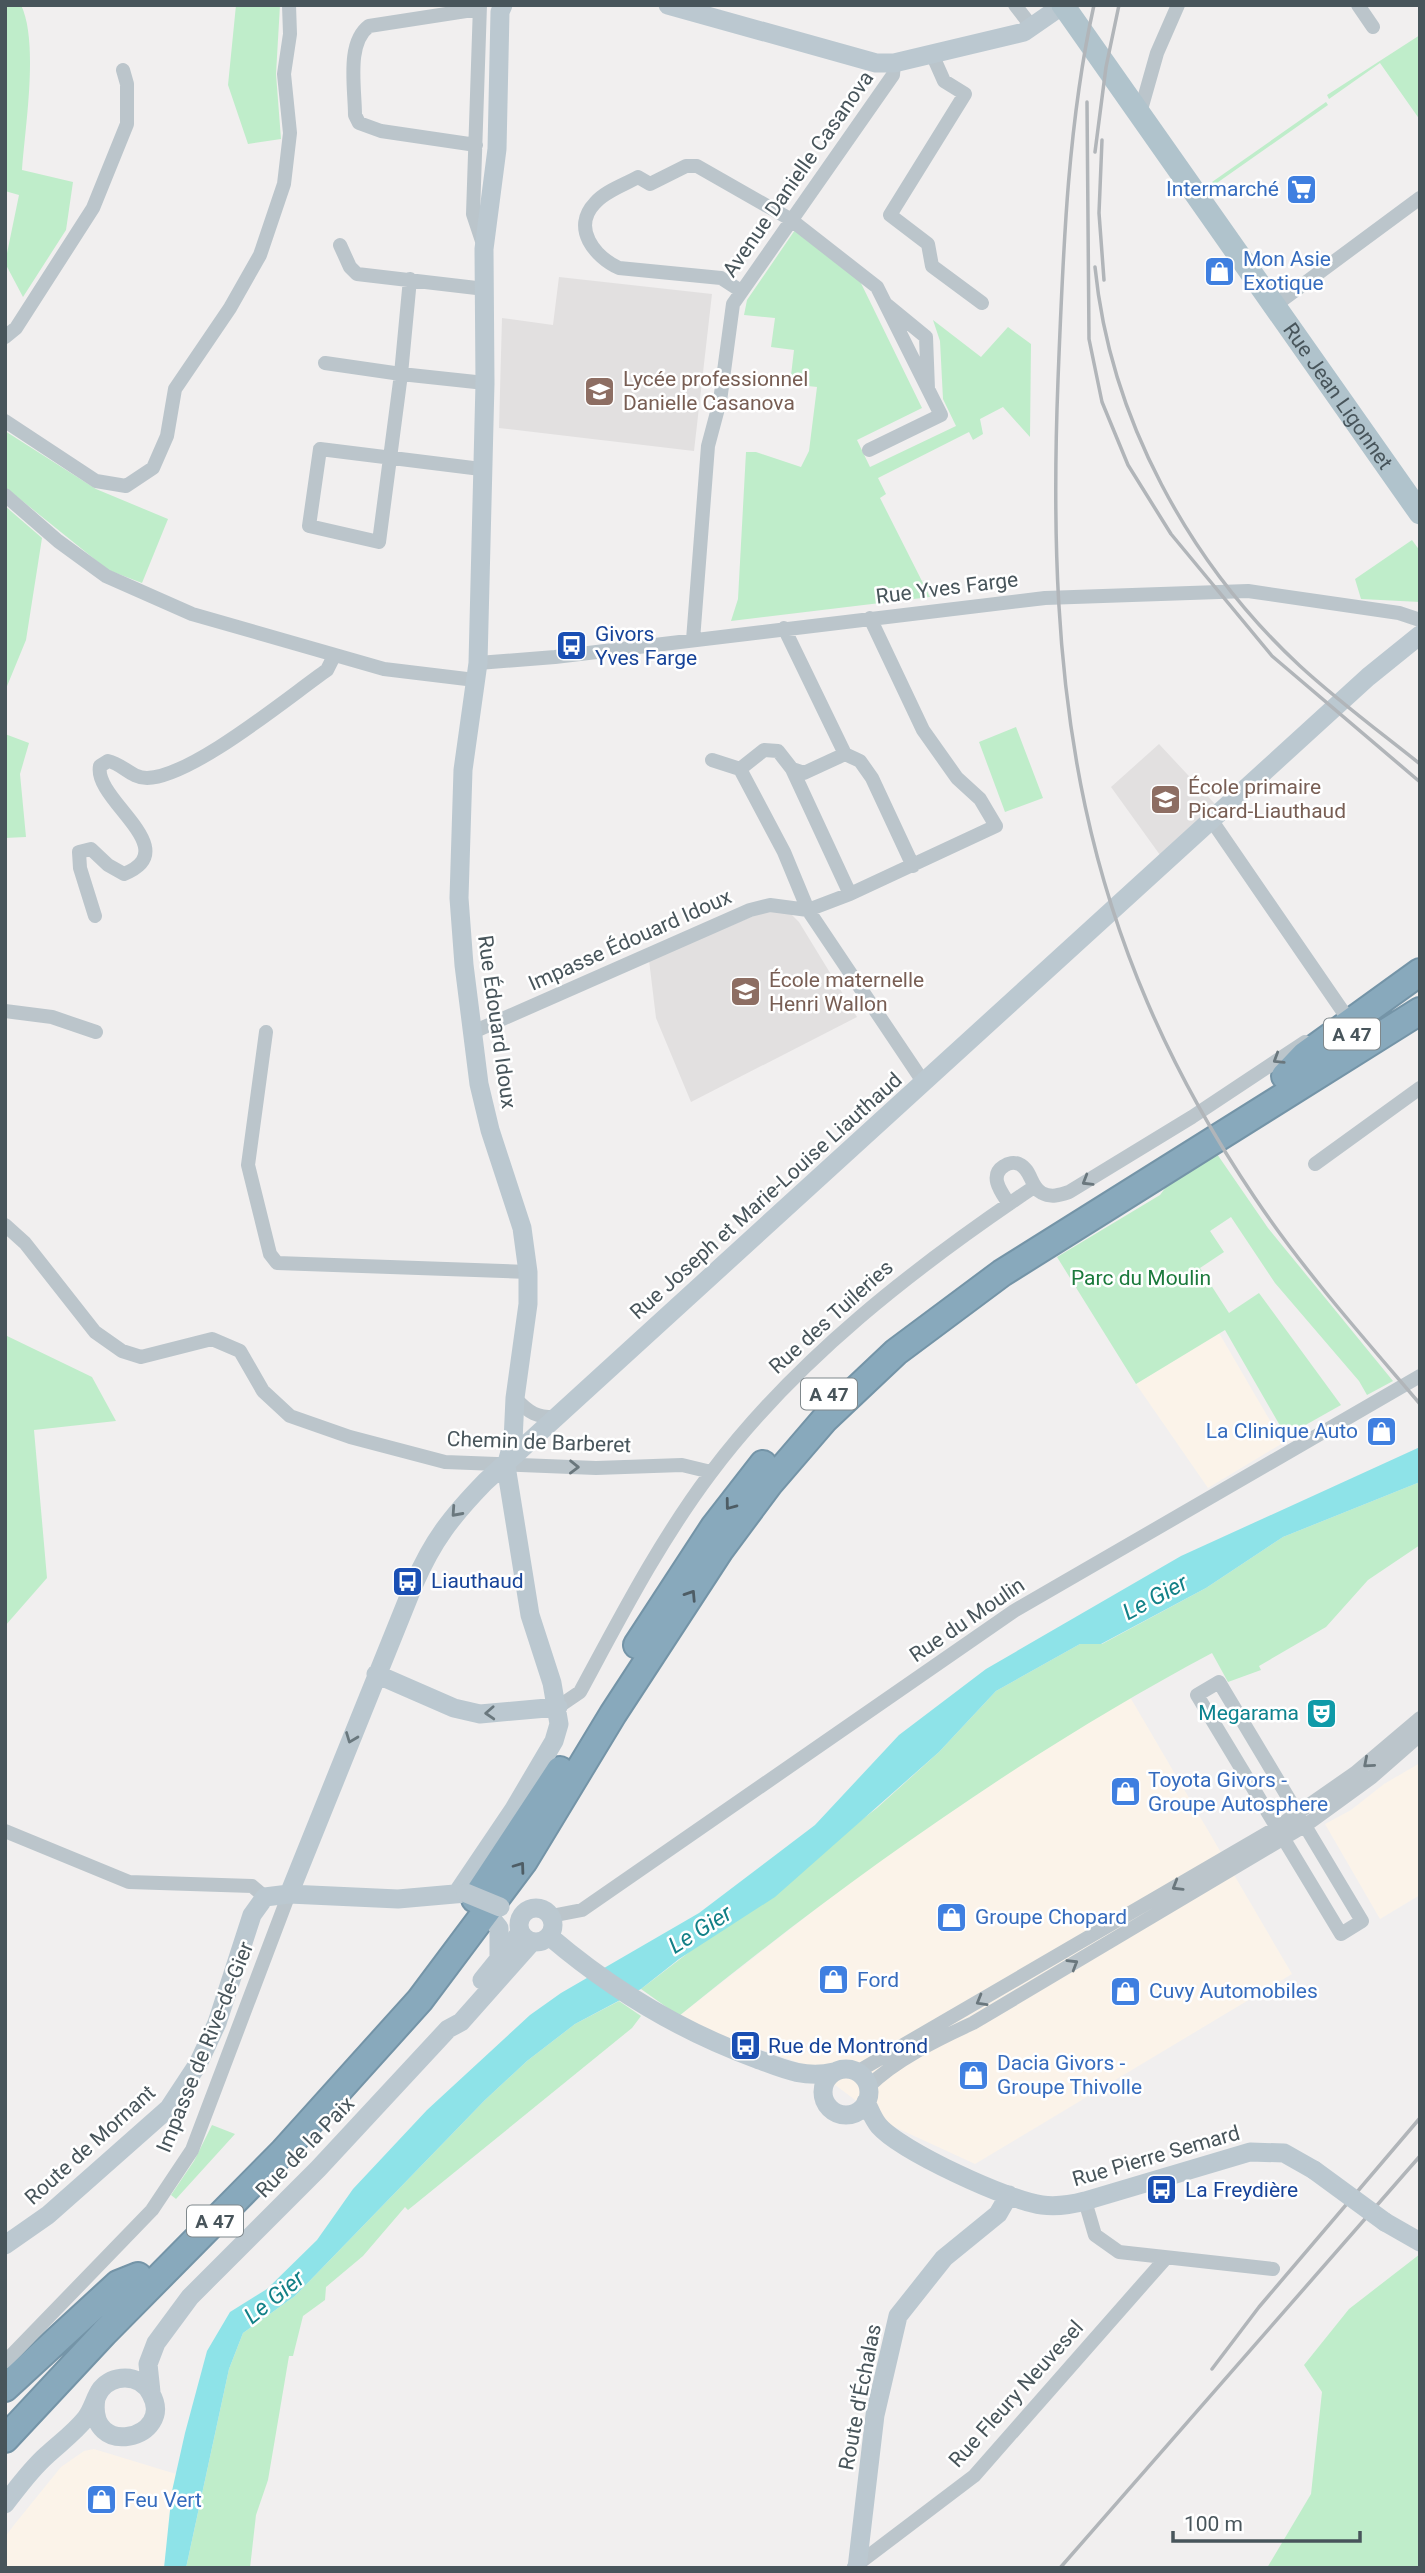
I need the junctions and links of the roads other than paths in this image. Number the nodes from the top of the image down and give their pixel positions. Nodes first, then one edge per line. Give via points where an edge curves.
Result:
1 (289, 5) edge
2 (668, 5) edge
3 (1016, 5) edge
4 (1063, 5) edge
5 (1178, 5) edge
6 (1358, 5) edge
7 (492, 7) edge
8 (700, 9) edge
9 (1032, 27) junction
10 (1373, 27) dead end
11 (932, 54) junction
12 (894, 63) junction
13 (123, 70) dead end
14 (1139, 113) junction
15 (476, 145) junction
16 (1420, 198) edge
17 (790, 219) junction
18 (340, 245) dead end
19 (484, 249) junction
20 (410, 279) junction
21 (485, 289) junction
22 (741, 292) junction
23 (982, 303) dead end
24 (887, 305) junction
25 (1274, 306) junction
26 (5, 337) edge
27 (325, 363) dead end
28 (401, 374) junction
29 (485, 383) junction
30 (928, 389) junction
31 (5, 421) edge
32 (869, 450) dead end
33 (390, 458) junction
34 (481, 469) junction
35 (5, 495) edge
36 (1420, 513) edge
37 (870, 618) junction
38 (1420, 620) edge
39 (784, 628) junction
40 (1420, 635) edge
41 (692, 640) junction
42 (334, 656) junction
43 (477, 671) junction
44 (845, 754) junction
45 (712, 760) dead end
46 (740, 769) junction
47 (792, 769) junction
48 (1212, 821) junction
49 (913, 866) junction
50 (850, 894) junction
51 (808, 910) junction
52 (95, 916) dead end
53 (1420, 972) edge
54 (1420, 992) edge
55 (5, 1011) edge
56 (1420, 1011) edge
57 (1346, 1016) junction
58 (1420, 1025) edge
59 (96, 1032) dead end
60 (266, 1032) dead end
61 (473, 1032) junction
62 (1285, 1076) junction
63 (924, 1083) junction
64 (1418, 1094) edge
65 (1241, 1124) junction
66 (1315, 1164) dead end
67 (1034, 1187) junction
68 (1009, 1204) junction
69 (5, 1225) edge
70 (528, 1272) junction
71 (1420, 1376) edge
72 (515, 1398) junction
73 (559, 1417) junction
74 (506, 1466) junction
75 (711, 1472) junction
76 (376, 1674) junction
77 (558, 1707) junction
78 (1420, 1718) edge
79 (1420, 1735) edge
80 (1303, 1819) junction
81 (1279, 1833) junction
82 (7, 1836) edge
83 (289, 1894) junction
84 (463, 1894) junction
85 (265, 1897) junction
86 (551, 1916) junction
87 (517, 1923) junction
88 (499, 1959) junction
89 (448, 2029) junction
90 (834, 2072) junction
91 (797, 2073) junction
92 (864, 2087) junction
93 (824, 2099) junction
94 (848, 2114) junction
95 (895, 2140) junction
96 (1009, 2196) junction
97 (1085, 2201) junction
98 (1420, 2242) edge
99 (5, 2245) edge
100 (1165, 2259) junction
101 (1273, 2269) dead end
102 (138, 2276) junction
103 (104, 2333) junction
104 (5, 2362) edge
105 (148, 2364) junction
106 (128, 2378) junction
107 (5, 2388) edge
108 (150, 2392) junction
109 (96, 2398) junction
110 (5, 2414) edge
111 (107, 2432) junction
112 (5, 2439) edge
113 (66, 2440) junction
114 (5, 2462) edge
115 (5, 2504) edge
116 (856, 2566) edge

1 - 31 street via 284,75 290,133 284,184 260,255 175,389 167,436 153,468 126,486 96,481
2 - 8 main road
3 - 9 street
4 - 9 main road
4 - 14 main road, Rue Jean Ligonnet
5 - 14 street
6 - 10 street
7 - 15 street
7 - 15 street via 369,26 359,33 355,51 355,115 359,123 381,131
7 - 19 main road, Rue Édouard Idoux via 497,149
8 - 12 main road via 876,62
9 - 11 main road
11 - 12 main road
11 - 23 street via 944,81 964,94 890,215 928,244 932,266
12 - 17 street, Avenue Danielle Casanova via 893,75
13 - 26 street via 127,124 93,208 16,328
14 - 25 main road, Rue Jean Ligonnet
15 - 19 street via 473,214
16 - 25 street
17 - 22 street, Avenue Danielle Casanova
17 - 22 street via 697,166 686,166 650,184 638,177 594,203 584,230 589,244 607,262 619,268 721,278
17 - 24 street via 877,287
18 - 20 street via 357,274
19 - 21 main road, Rue Édouard Idoux
20 - 21 street
20 - 28 street
21 - 29 main road, Rue Édouard Idoux
22 - 41 street, Avenue Danielle Casanova via 728,323 720,401 709,444
24 - 30 street
24 - 30 street via 926,337
25 - 36 main road, Rue Jean Ligonnet
27 - 28 street
28 - 29 street
28 - 33 street
29 - 34 main road, Rue Édouard Idoux
30 - 32 street via 941,415
33 - 33 street via 320,449 309,526 379,542
33 - 34 street
34 - 43 main road, Rue Édouard Idoux
35 - 42 street, Rue Yves Farge via 106,576 192,614
37 - 38 street, Rue Yves Farge via 1045,598 1248,591
37 - 39 street, Rue Yves Farge
37 - 49 street via 923,730 957,778 980,799 996,826
39 - 41 street, Rue Yves Farge
39 - 44 street
40 - 48 main road, Rue Joseph et Marie-Louise Liauthaud
41 - 43 street, Rue Yves Farge via 501,663
42 - 43 street, Rue Yves Farge via 384,669
42 - 52 street via 327,670 195,762 147,778 133,776 117,763 108,761 100,766 98,776 107,794 133,820 145,858 139,868 124,874 91,849 79,852
43 - 61 main road, Rue Édouard Idoux via 463,770 459,898
44 - 47 street via 804,773
44 - 49 street via 860,761 872,778
45 - 46 street
46 - 47 street via 764,750 778,751
46 - 51 street via 784,852
47 - 50 street
48 - 57 street
48 - 63 main road, Rue Joseph et Marie-Louise Liauthaud
49 - 50 street
50 - 51 street
51 - 61 street, Impasse Édouard Idoux via 770,905 750,910
51 - 63 street
53 - 57 street
53 - 62 highway via 1305,1055
54 - 62 highway, A 47
55 - 59 street via 52,1017
56 - 65 highway, A 47
57 -> 67 street via 1069,1192 1057,1196
58 - 65 highway
60 - 70 street via 248,1165 270,1254 277,1263
61 - 70 main road, Rue Édouard Idoux via 479,1084 522,1228
62 -> 102 highway, A 47 via 939,1300 862,1363 802,1421 714,1527 510,1848 443,1942 384,2017 305,2104
63 - 73 main road, Rue Joseph et Marie-Louise Liauthaud
64 - 66 street
103 -> 65 highway, A 47 via 283,2151 420,2000 524,1861 612,1714 720,1550 825,1419 945,1313
67 - 68 street, Rue des Tuileries
67 - 68 street via 1024,1168 1015,1163 1005,1165 997,1183
68 - 75 street, Rue des Tuileries via 920,1268 836,1338
69 - 74 street, Chemin de Barberet via 26,1242 94,1332 122,1351 141,1357 212,1339 240,1351 264,1391 290,1416 442,1462
70 - 72 main road, Rue Édouard Idoux
71 - 86 street, Rue du Moulin via 1014,1611 582,1910
72 - 73 street via 529,1413
72 - 74 main road, Rue Édouard Idoux via 513,1441
73 - 74 main road, Rue Joseph et Marie-Louise Liauthaud
74 -> 75 street, Chemin de Barberet via 682,1465
74 -> 76 main road, Rue Joseph et Marie-Louise Liauthaud via 452,1516 431,1545
74 - 77 main road via 530,1615
75 - 77 street, Rue des Tuileries via 668,1534 580,1692
77 -> 76 main road via 480,1714 454,1708
76 -> 83 main road, Rue Joseph et Marie-Louise Liauthaud
77 - 84 main road via 554,1741
78 -> 80 street
79 - 80 street via 1372,1777
80 - 81 street
80 - 81 street via 1362,1922 1352,1928 1341,1934
80 - 81 street via 1219,1682 1197,1695
81 - 92 street
82 - 85 street via 129,1882 252,1886
83 - 84 main road via 398,1899
83 - 85 main road
83 - 104 street, Impasse de Rive-de-Gier via 191,2150 152,2210
84 - 87 main road, bridge
85 - 99 main road, Route de Mornant via 252,1915 217,2023 198,2064 169,2108 48,2215
86 - 87 main road via 536,1908
86 - 87 main road via 553,1926
87 - 88 main road, Rue de la Paix
87 - 88 main road via 499,1928
87 - 89 main road, Rue de la Paix via 461,2022
87 - 91 main road via 565,1949 650,2010 717,2044
88 - 89 main road, Rue de la Paix via 453,2016
89 - 105 main road, Rue de la Paix via 190,2297 169,2322
90 - 91 main road
90 - 92 main road via 850,2069
90 - 93 main road via 824,2084
91 - 93 main road
92 - 94 main road via 863,2108
92 - 95 main road, Rue Pierre Semard via 878,2125
93 - 94 main road via 833,2111
94 - 95 main road, Rue Pierre Semard
95 - 96 main road, Rue Pierre Semard
96 - 97 main road, Rue Pierre Semard via 1040,2205
96 - 116 main road, Route d'Échalas via 998,2214 944,2258 898,2316 875,2415
97 - 98 main road, Rue Pierre Semard, bridge via 1250,2152 1284,2153
97 - 100 street via 1092,2228 1101,2240 1119,2252
100 - 101 street
100 - 116 street, Rue Fleury Neuvesel via 974,2476
102 - 107 highway via 118,2284
102 - 110 highway, A 47
103 - 112 highway, A 47
103 - 114 highway
105 - 106 main road, Rue de la Paix
105 - 108 main road
106 - 108 main road
106 - 109 main road via 108,2383
108 - 111 main road via 155,2408 142,2433 125,2438
109 - 111 main road via 96,2418
109 - 113 main road via 87,2417
111 - 113 main road
113 - 115 main road via 30,2472

